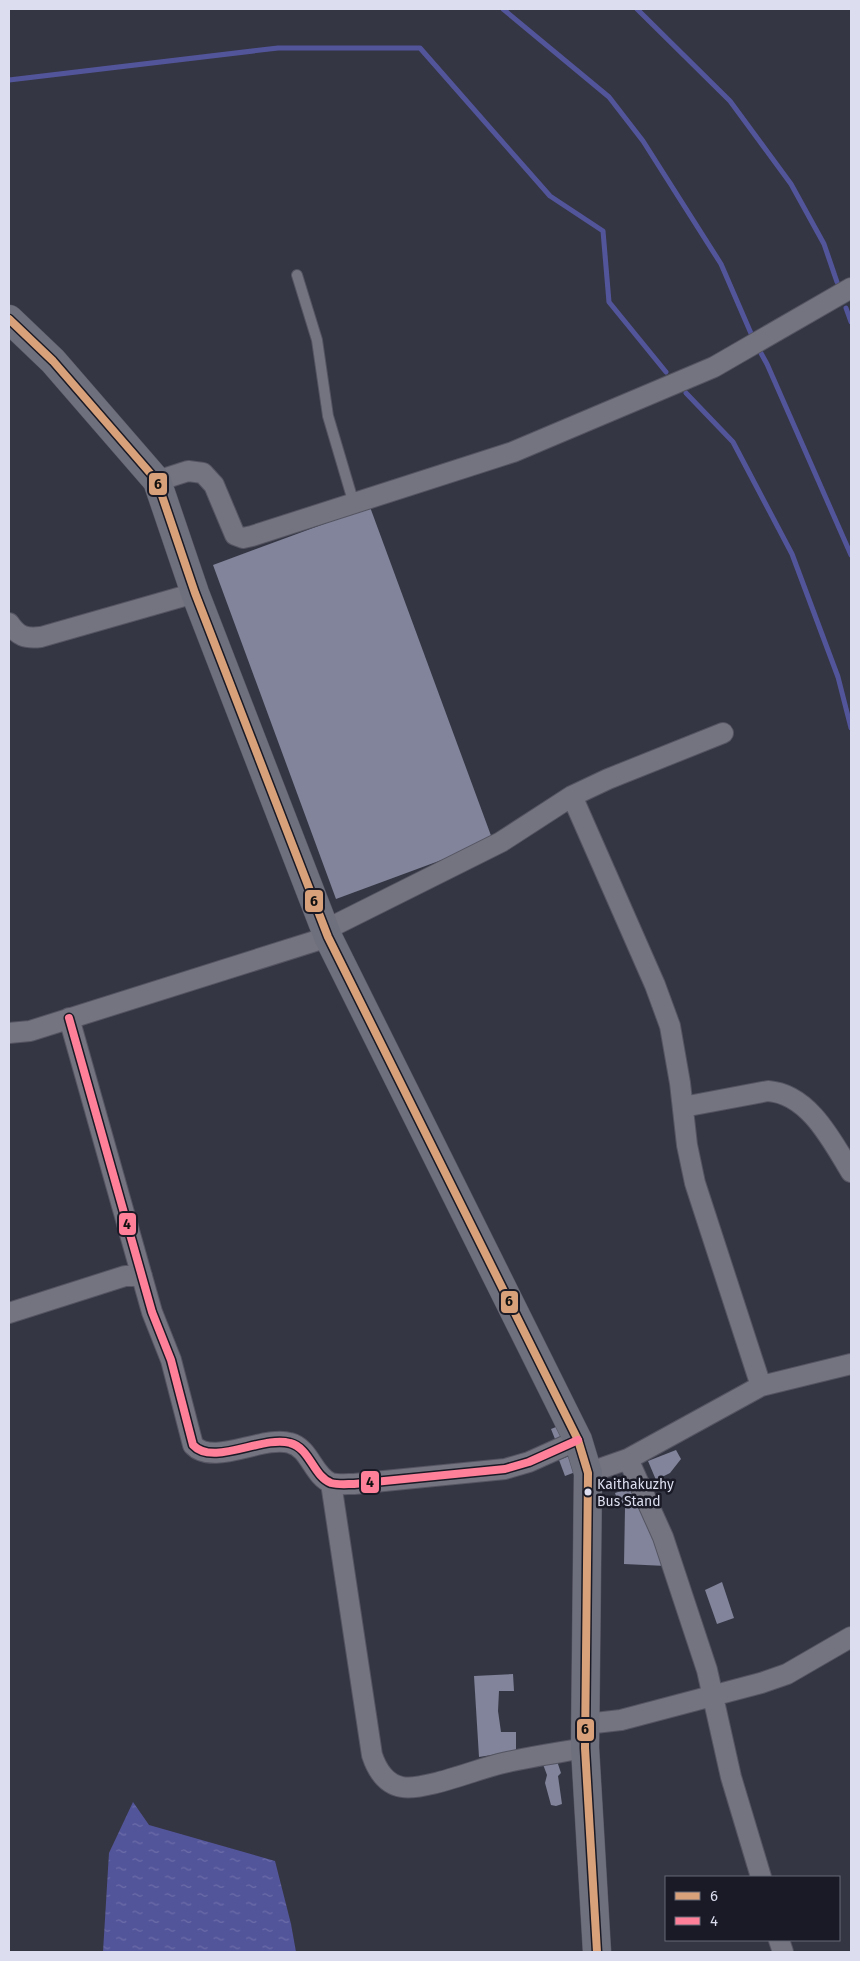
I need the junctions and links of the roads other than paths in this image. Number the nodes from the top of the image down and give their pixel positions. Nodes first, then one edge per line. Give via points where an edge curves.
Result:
1 (297, 275) dead end
2 (851, 288) edge
3 (9, 319) edge
4 (157, 481) junction
5 (354, 504) junction
6 (195, 593) junction
7 (9, 623) edge
8 (723, 733) dead end
9 (572, 796) junction
10 (326, 934) junction
11 (69, 1018) junction
12 (9, 1033) edge
13 (683, 1107) junction
14 (851, 1172) edge
15 (142, 1276) junction
16 (9, 1313) edge
17 (851, 1364) edge
18 (760, 1386) junction
19 (578, 1440) junction
20 (628, 1459) junction
21 (588, 1473) junction
22 (331, 1483) junction
23 (851, 1638) edge
24 (713, 1697) junction
25 (585, 1736) junction
26 (761, 1876) edge
27 (597, 1952) edge

1 - 5 lane via 318,340 328,416
2 - 5 street via 714,366 514,452
3 - 4 main road via 53,361
4 - 5 street via 188,471 203,473 214,485 231,527 236,535 243,538
4 - 6 main road
6 - 7 street via 29,639 20,636
6 - 10 main road
8 - 9 street
9 - 10 street via 501,842
9 - 13 street via 670,1026
10 - 11 street
10 - 19 main road
11 - 12 street via 30,1032
11 - 15 street
13 - 14 street via 768,1091 782,1092 804,1107 824,1129
13 - 18 street via 695,1183
15 - 16 street via 125,1276
15 - 22 street via 171,1360 193,1445 205,1453 290,1442 299,1447 323,1478
17 - 18 street
18 - 20 street
19 - 21 main road
19 - 22 street via 505,1469 354,1484
20 - 21 street
20 - 24 street via 663,1537
21 - 25 main road
22 - 25 street via 372,1755 378,1770 390,1783 403,1787 424,1784 500,1764
23 - 24 street via 787,1674
24 - 25 street via 621,1720
24 - 26 street via 731,1777
25 - 27 main road

